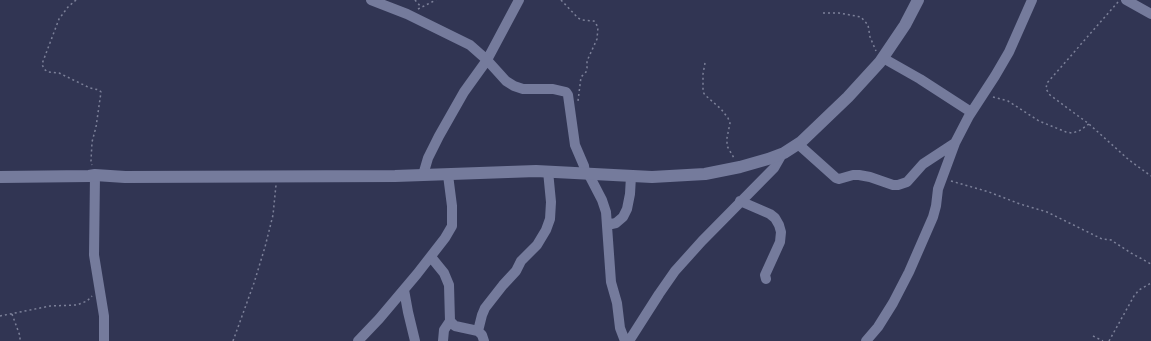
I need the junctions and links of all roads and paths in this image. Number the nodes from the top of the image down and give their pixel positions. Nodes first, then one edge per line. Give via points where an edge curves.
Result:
1 (76, 0) edge
2 (371, 0) edge
3 (415, 0) edge
4 (436, 0) edge
5 (518, 0) edge
6 (561, 0) edge
7 (918, 0) edge
8 (1032, 0) edge
9 (1120, 0) edge
10 (1126, 0) edge
11 (421, 7) junction
12 (823, 13) dead end
13 (407, 14) junction
14 (1151, 14) edge
15 (487, 60) junction
16 (881, 60) junction
17 (705, 63) dead end
18 (981, 98) junction
19 (578, 102) dead end
20 (971, 112) junction
21 (1089, 124) junction
22 (955, 143) junction
23 (798, 144) junction
24 (782, 154) junction
25 (740, 167) junction
26 (548, 171) junction
27 (586, 173) junction
28 (95, 175) junction
29 (423, 175) junction
30 (448, 175) junction
31 (0, 176) edge
32 (277, 176) junction
33 (631, 176) junction
34 (1151, 176) edge
35 (942, 178) junction
36 (740, 201) junction
37 (607, 225) junction
38 (431, 257) junction
39 (1151, 264) edge
40 (766, 280) dead end
41 (1151, 283) edge
42 (98, 286) junction
43 (404, 290) junction
44 (12, 314) junction
45 (0, 316) edge
46 (450, 321) junction
47 (478, 331) junction
48 (1093, 336) dead end
49 (20, 341) edge
50 (104, 341) edge
51 (233, 341) edge
52 (358, 341) edge
53 (415, 341) edge
54 (443, 341) edge
55 (484, 341) edge
56 (625, 341) edge
57 (629, 341) edge
58 (866, 341) edge
59 (1103, 341) edge
60 (1109, 341) edge

1 - 28 path via 59,19 42,64 48,72 59,73 101,92 92,142 91,161
2 - 13 street
3 - 11 path
4 - 11 path
5 - 15 street
6 - 19 path via 578,18 594,21 598,27 587,61 588,68 581,77
7 - 16 street via 905,25
8 - 18 street via 1009,52
9 - 21 path via 1047,83 1050,95
10 - 14 street
11 - 13 path
12 - 16 path via 853,15 865,21
13 - 15 street via 470,45
15 - 27 street via 514,86 523,89 564,90 567,93 575,145
15 - 29 street via 464,92 439,136
16 - 20 street via 920,79
16 - 23 street via 848,97
17 - 25 path via 703,92 728,118 730,123 727,146
18 - 20 street
18 - 21 path via 998,97 1039,121 1066,132 1079,131
20 - 22 street
21 - 34 path
22 - 23 street via 923,164 907,182 898,185 859,175 836,178
22 - 35 street
23 - 24 street
24 - 25 street
24 - 36 street via 774,168
25 - 33 street via 704,174
26 - 27 street
26 - 30 street
26 - 47 street via 551,212 546,230 537,245 521,261 516,271 485,308
27 - 33 street
27 - 37 street via 602,200
28 - 31 street
28 - 32 street
28 - 42 street via 94,255
29 - 30 street
29 - 32 street
30 - 38 street via 452,226
32 - 51 path via 273,215 265,247
33 - 37 street via 627,209 620,220
35 - 39 path via 1047,212 1102,239 1111,240
35 - 58 street via 934,217 909,272 893,303
36 - 40 street via 770,214 779,225 780,242 765,275
36 - 57 street via 675,271
37 - 56 street via 611,282
38 - 43 street
38 - 46 street via 444,273 449,285
41 - 60 path via 1134,296
42 - 44 path via 84,303 50,306
42 - 50 street via 104,316
43 - 52 street
43 - 53 street
44 - 45 path
44 - 49 path
46 - 47 street via 455,326
46 - 54 street via 444,330
47 - 55 street
48 - 59 path

